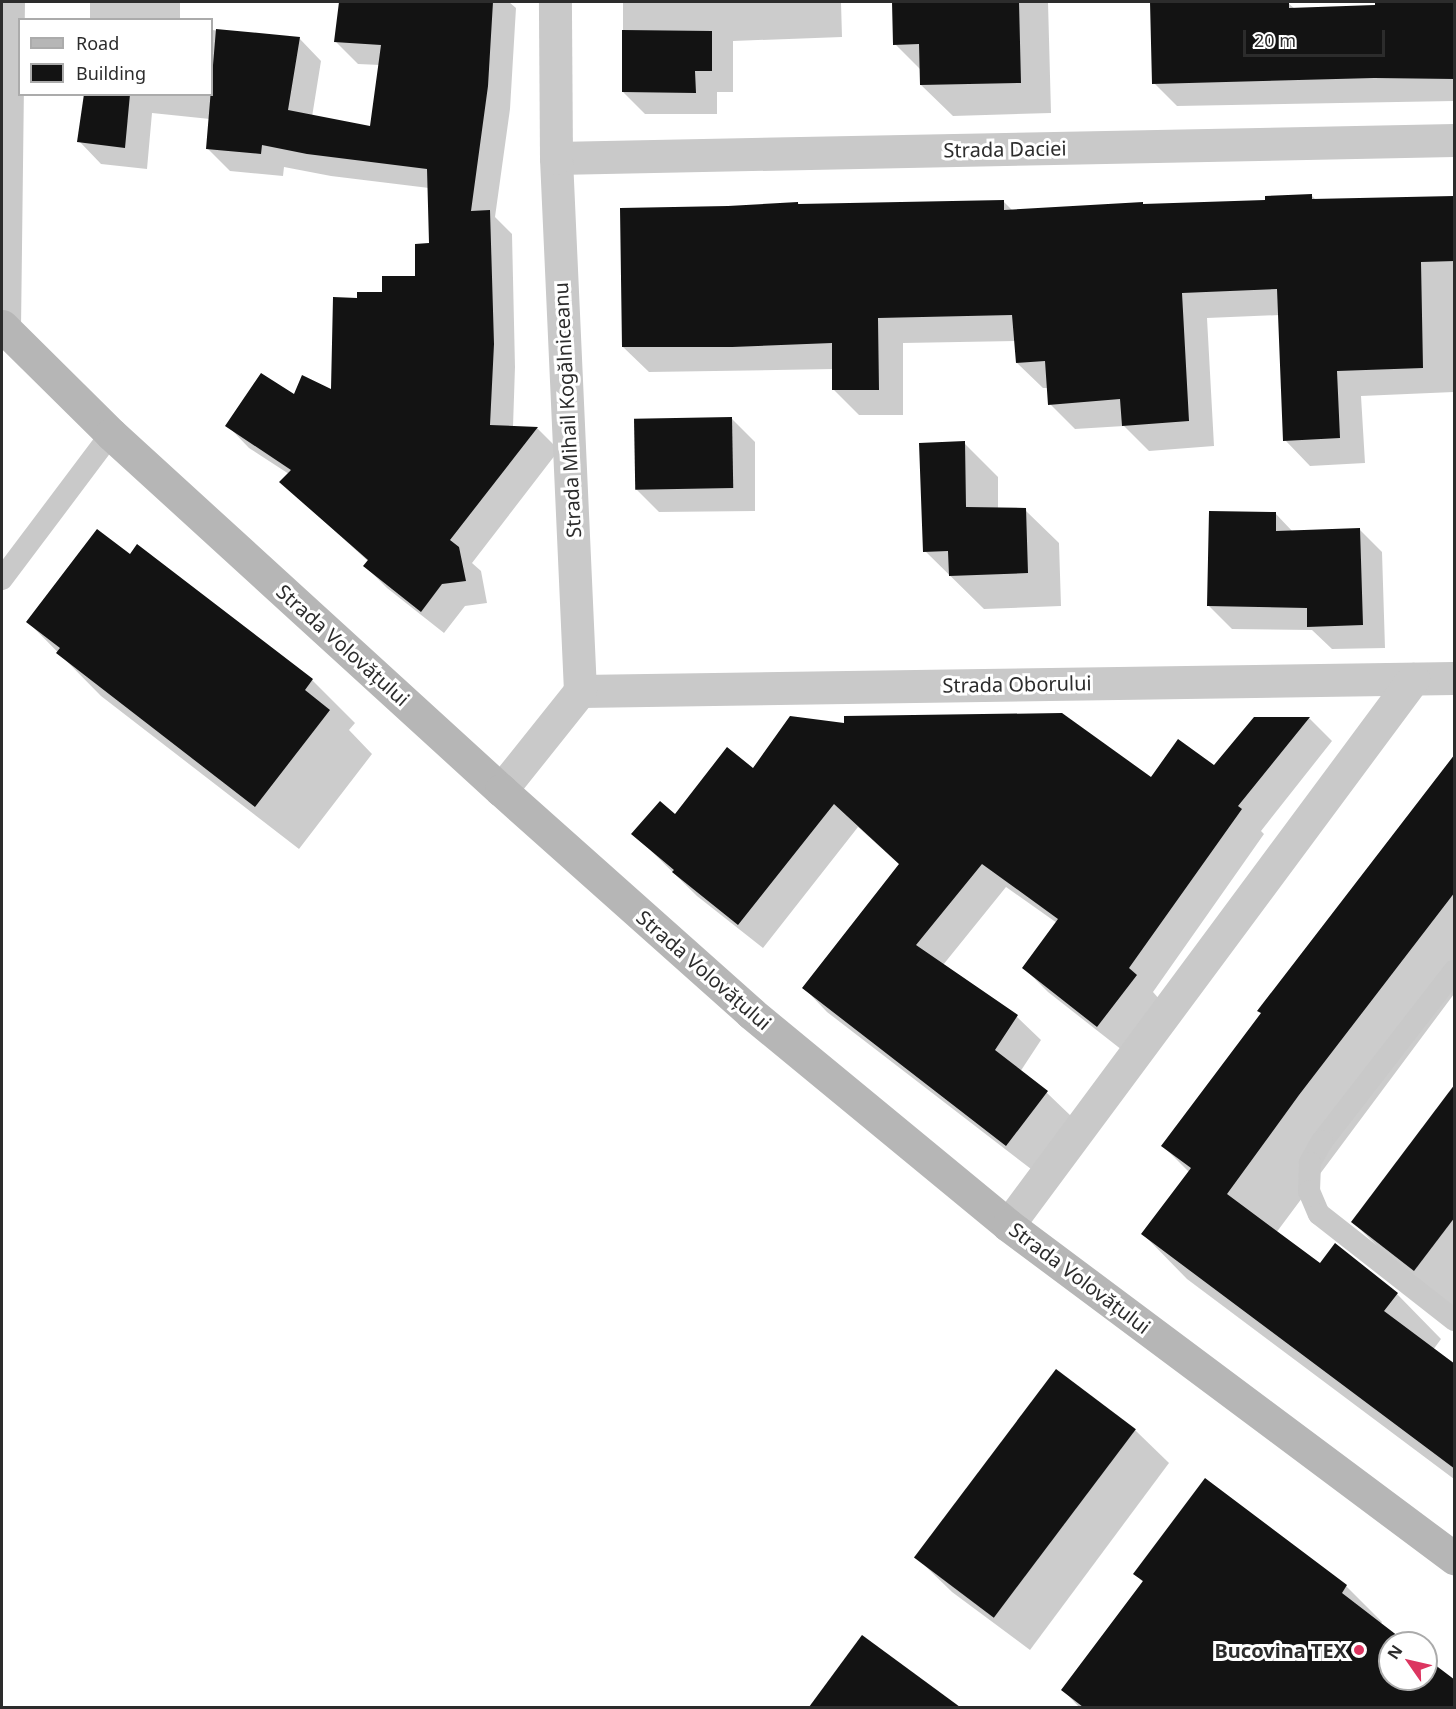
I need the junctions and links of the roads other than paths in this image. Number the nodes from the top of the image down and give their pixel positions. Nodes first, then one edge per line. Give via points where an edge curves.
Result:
1 (8, 2) edge
2 (555, 2) edge
3 (1455, 140) edge
4 (556, 158) junction
5 (3, 327) edge
6 (111, 434) junction
7 (2, 579) edge
8 (1455, 678) edge
9 (1413, 679) junction
10 (580, 691) junction
11 (501, 790) junction
12 (1455, 971) edge
13 (1008, 1225) junction
14 (1455, 1320) edge
15 (1455, 1558) edge

1 - 5 street
2 - 4 street, Strada Mihail Kogălniceanu
3 - 4 street, Strada Daciei
4 - 10 street, Strada Mihail Kogălniceanu
5 - 6 main road, Strada Volovățului
6 - 7 lane
6 - 11 main road, Strada Volovățului
8 - 9 street, Strada Oborului
9 - 10 street, Strada Oborului
9 - 13 street
10 - 11 street
11 - 13 main road, Strada Volovățului via 751,1013
12 - 14 lane via 1322,1141 1310,1163 1309,1191 1319,1214
13 - 15 main road, Strada Volovățului

